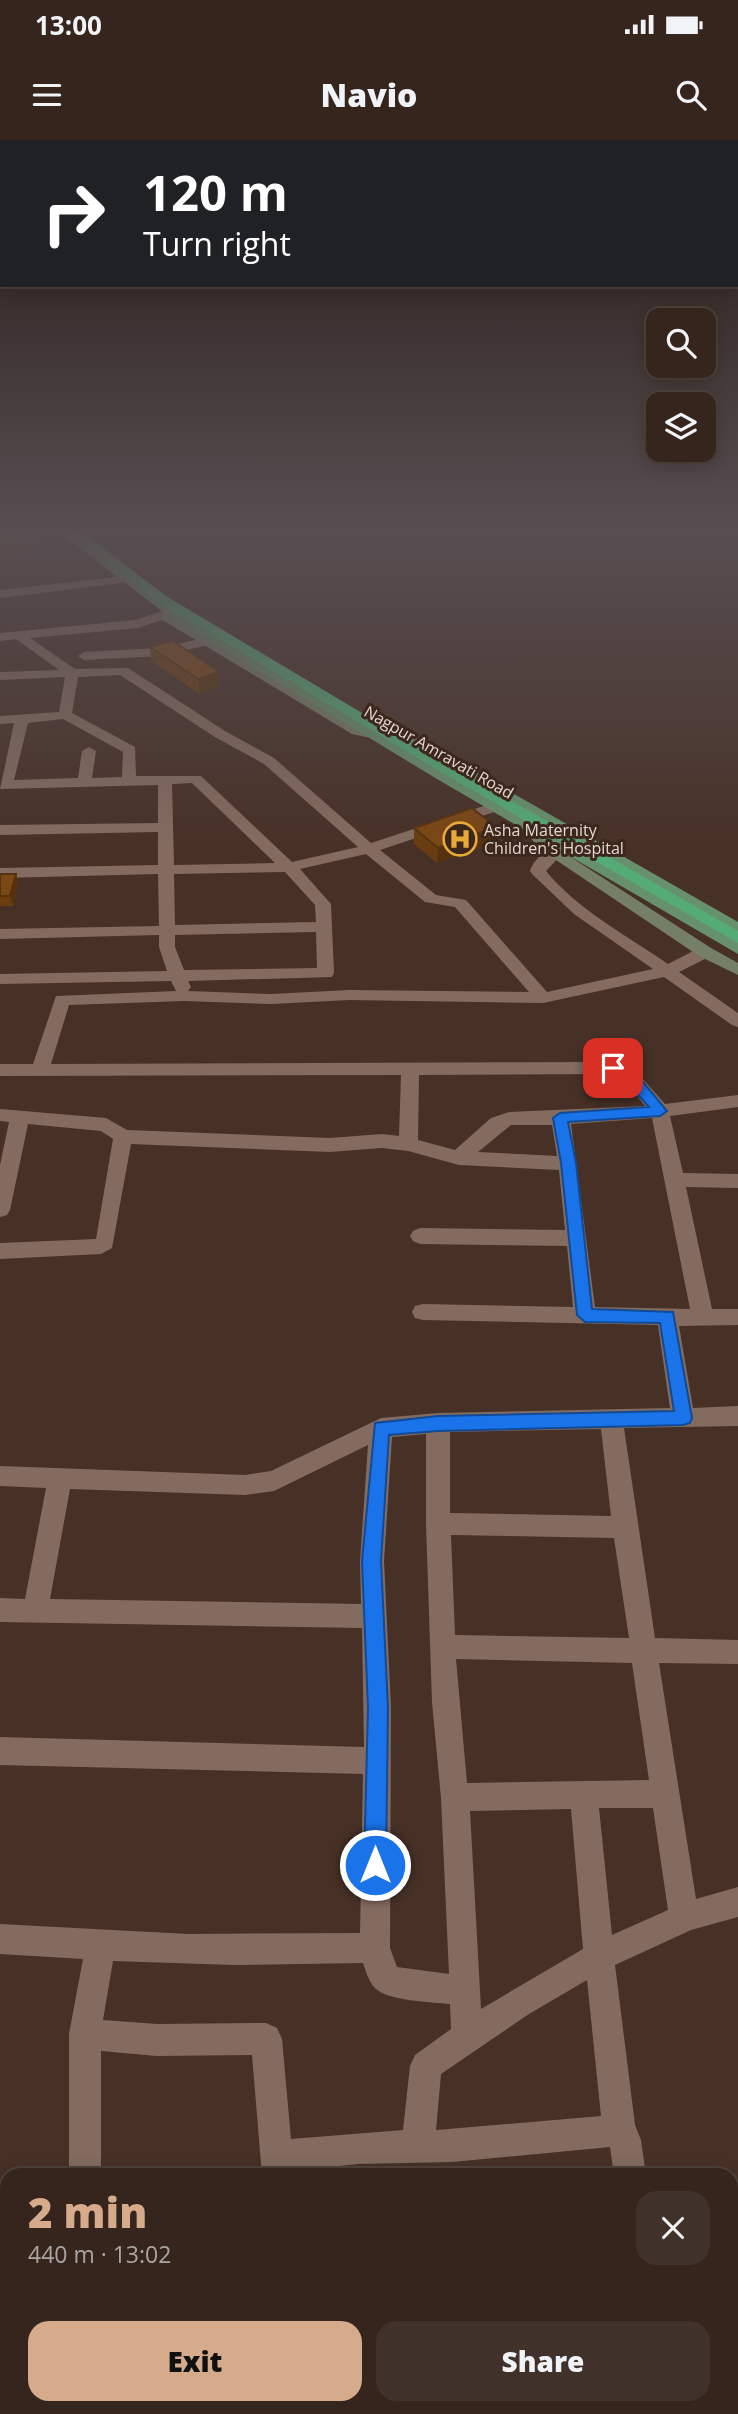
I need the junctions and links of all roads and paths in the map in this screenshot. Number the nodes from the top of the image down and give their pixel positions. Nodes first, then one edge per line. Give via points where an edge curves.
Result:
1 (18, 635) edge
2 (193, 635) edge
3 (210, 635) edge
4 (222, 635) edge
5 (234, 635) edge
6 (204, 642) junction
7 (84, 656) dead end
8 (72, 673) junction
9 (0, 676) edge
10 (65, 715) junction
11 (22, 719) junction
12 (0, 720) edge
13 (376, 735) junction
14 (89, 751) dead end
15 (165, 779) junction
16 (129, 781) junction
17 (84, 783) junction
18 (3, 785) edge
19 (498, 806) junction
20 (165, 827) junction
21 (533, 827) junction
22 (0, 830) edge
23 (369, 849) junction
24 (555, 853) junction
25 (289, 867) junction
26 (165, 871) junction
27 (0, 873) edge
28 (324, 927) junction
29 (738, 929) edge
30 (167, 933) junction
31 (0, 934) edge
32 (738, 938) edge
33 (738, 949) edge
34 (705, 952) junction
35 (738, 970) edge
36 (667, 971) junction
37 (179, 975) junction
38 (0, 979) edge
39 (184, 996) junction
40 (543, 998) junction
41 (738, 1021) edge
42 (410, 1069) junction
43 (0, 1070) edge
44 (40, 1070) junction
45 (738, 1101) edge
46 (660, 1111) junction
47 (10, 1116) edge
48 (560, 1118) junction
49 (123, 1137) junction
50 (408, 1144) junction
51 (459, 1158) junction
52 (568, 1163) junction
53 (674, 1180) junction
54 (738, 1181) edge
55 (0, 1210) edge
56 (420, 1237) dead end
57 (577, 1238) junction
58 (0, 1251) edge
59 (423, 1312) dead end
60 (585, 1315) junction
61 (667, 1317) junction
62 (738, 1317) edge
63 (703, 1318) junction
64 (683, 1418) junction
65 (611, 1419) junction
66 (737, 1421) edge
67 (438, 1423) junction
68 (381, 1428) junction
69 (0, 1476) edge
70 (60, 1478) junction
71 (439, 1524) junction
72 (625, 1527) junction
73 (0, 1610) edge
74 (35, 1611) junction
75 (374, 1616) junction
76 (443, 1647) junction
77 (645, 1651) junction
78 (738, 1652) edge
79 (0, 1751) edge
80 (377, 1761) junction
81 (667, 1794) junction
82 (584, 1796) junction
83 (456, 1798) junction
84 (738, 1902) edge
85 (684, 1917) junction
86 (0, 1939) edge
87 (100, 1946) junction
88 (375, 1948) junction
89 (599, 1956) junction
90 (463, 1991) junction
91 (85, 2034) junction
92 (467, 2036) junction
93 (619, 2130) junction
94 (418, 2147) junction
95 (277, 2166) edge
96 (85, 2168) edge
97 (629, 2168) edge

1 - 8 street
2 - 6 street
3 - 13 main road, Nagpur Amravati Road
4 - 32 highway
5 - 29 main road, Nagpur Amravati Road
6 - 7 street via 160,652
6 - 13 street via 357,731
8 - 9 street
8 - 10 street
8 - 23 street via 123,671 269,761
10 - 11 street
10 - 16 street via 130,750
11 - 12 street
11 - 18 street
13 - 19 main road, Nagpur Amravati Road
14 - 17 street
15 - 16 street
15 - 20 street
15 - 25 street via 196,779
16 - 17 street
17 - 18 street
19 - 21 main road, Nagpur Amravati Road
19 - 23 street
20 - 22 street
20 - 26 street
21 - 24 street
21 - 33 main road, Nagpur Amravati Road
23 - 25 street
23 - 40 street via 433,900 460,903
24 - 34 street
24 - 36 street via 540,865 538,871 544,879
25 - 26 street
25 - 28 street via 323,904
26 - 27 street
26 - 30 street
28 - 30 street
28 - 37 street via 326,973
30 - 31 street
30 - 37 street via 167,947
34 - 35 street
34 - 36 street
36 - 40 street
36 - 41 street
37 - 38 street
37 - 39 street
39 - 40 street
39 - 44 street via 62,1000
42 - 44 street
42 - 46 street via 623,1070
42 - 50 street
43 - 44 street
45 - 46 street
46 - 48 street
46 - 53 street
47 - 49 street via 106,1125
47 - 55 street
48 - 51 street via 498,1123
48 - 52 street
49 - 50 street
49 - 58 street via 101,1246
50 - 51 street
51 - 52 street
52 - 57 street
53 - 54 street
53 - 63 street
56 - 57 street
57 - 60 street
59 - 60 street
60 - 61 street
61 - 63 street
61 - 64 street
62 - 63 street
64 - 65 street
64 - 66 street
65 - 67 street
65 - 72 street
67 - 68 street
67 - 71 street
68 - 70 street via 274,1481 245,1485
68 - 75 street via 372,1561
69 - 70 street
70 - 74 street
71 - 72 street
71 - 76 street
72 - 77 street
73 - 74 street
74 - 75 street
75 - 80 street
76 - 77 street
76 - 83 street
77 - 78 street
77 - 81 street
79 - 80 street
80 - 88 street
81 - 82 street
81 - 85 street
82 - 83 street
82 - 89 street
83 - 90 street
84 - 85 street
85 - 89 street
86 - 87 street
87 - 88 street via 280,1952
87 - 91 street
88 - 90 street via 383,1977 390,1981
89 - 92 street
89 - 93 street
90 - 92 street
91 - 95 street via 157,2040 266,2039
91 - 96 street
92 - 94 street via 426,2066
93 - 94 street
93 - 97 street
94 - 95 street via 358,2148

